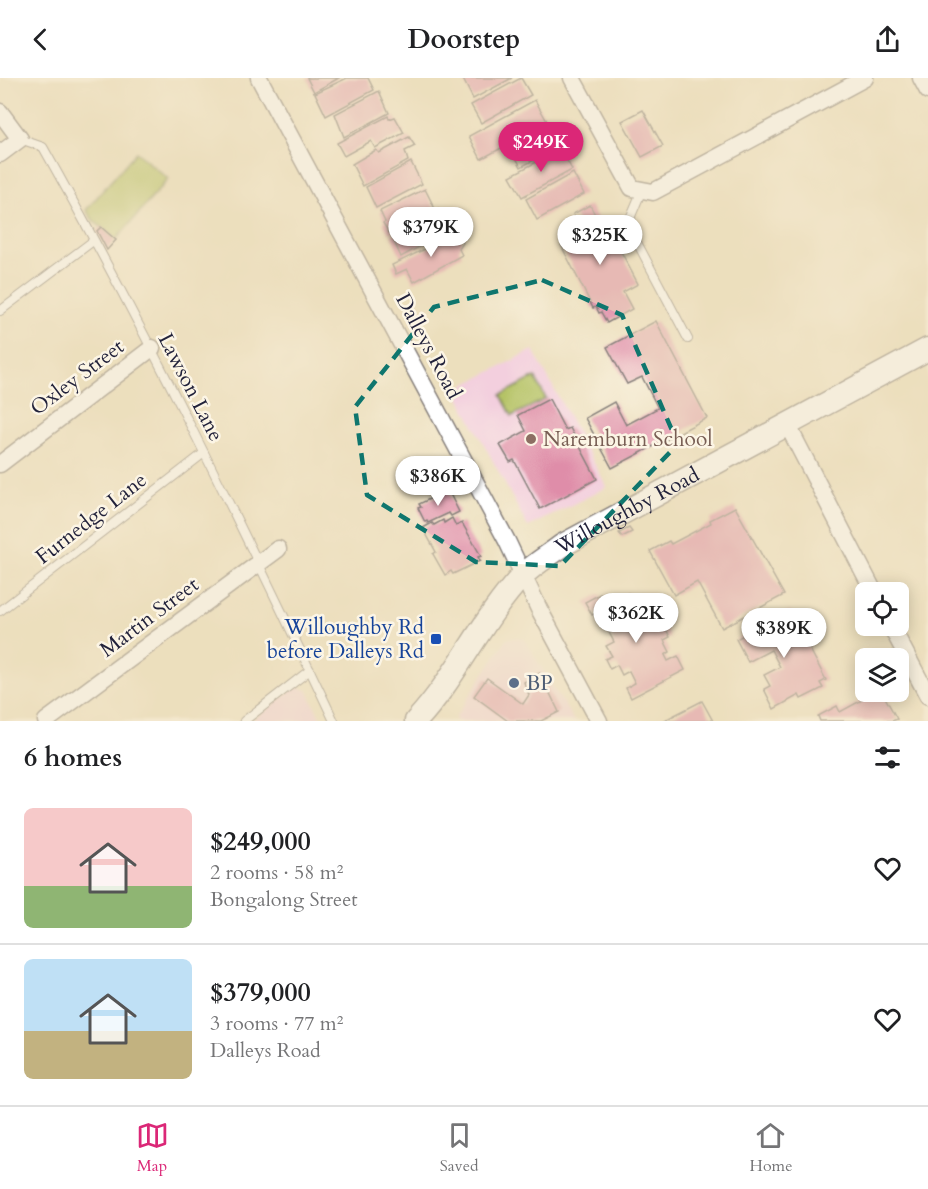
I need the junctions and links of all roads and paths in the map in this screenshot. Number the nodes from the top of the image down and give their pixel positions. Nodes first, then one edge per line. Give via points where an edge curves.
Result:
1 (259, 78) edge
2 (572, 78) edge
3 (865, 78) edge
4 (921, 78) edge
5 (928, 91) edge
6 (0, 112) edge
7 (20, 139) junction
8 (0, 154) edge
9 (637, 189) junction
10 (93, 241) junction
11 (0, 311) edge
12 (688, 339) dead end
13 (152, 348) junction
14 (928, 350) edge
15 (788, 426) junction
16 (204, 453) junction
17 (0, 464) edge
18 (278, 549) dead end
19 (259, 563) junction
20 (524, 574) junction
21 (869, 582) edge
22 (0, 611) edge
23 (896, 636) edge
24 (310, 670) junction
25 (928, 696) edge
26 (46, 721) edge
27 (244, 721) edge
28 (334, 721) edge
29 (416, 721) edge
30 (598, 721) edge

1 - 20 street, Dalleys Road
2 - 9 street
3 - 9 street via 653,192
4 - 5 street
6 - 7 street
7 - 8 street
7 - 10 lane, Lawson Lane via 43,147
9 - 12 lane via 631,231
10 - 11 lane
10 - 13 lane, Lawson Lane
13 - 16 lane, Lawson Lane
13 - 17 street, Oxley Street
14 - 15 main road, Willoughby Road
15 - 20 main road, Willoughby Road via 563,545
15 - 21 street
16 - 19 lane, Lawson Lane
16 - 22 lane, Furnedge Lane
18 - 19 street, Martin Street
19 - 24 lane, Lawson Lane
19 - 26 street, Martin Street
20 - 29 main road, Willoughby Road via 496,606
20 - 30 street, Dalleys Road
23 - 25 street
24 - 27 lane
24 - 28 lane, Lawson Lane

